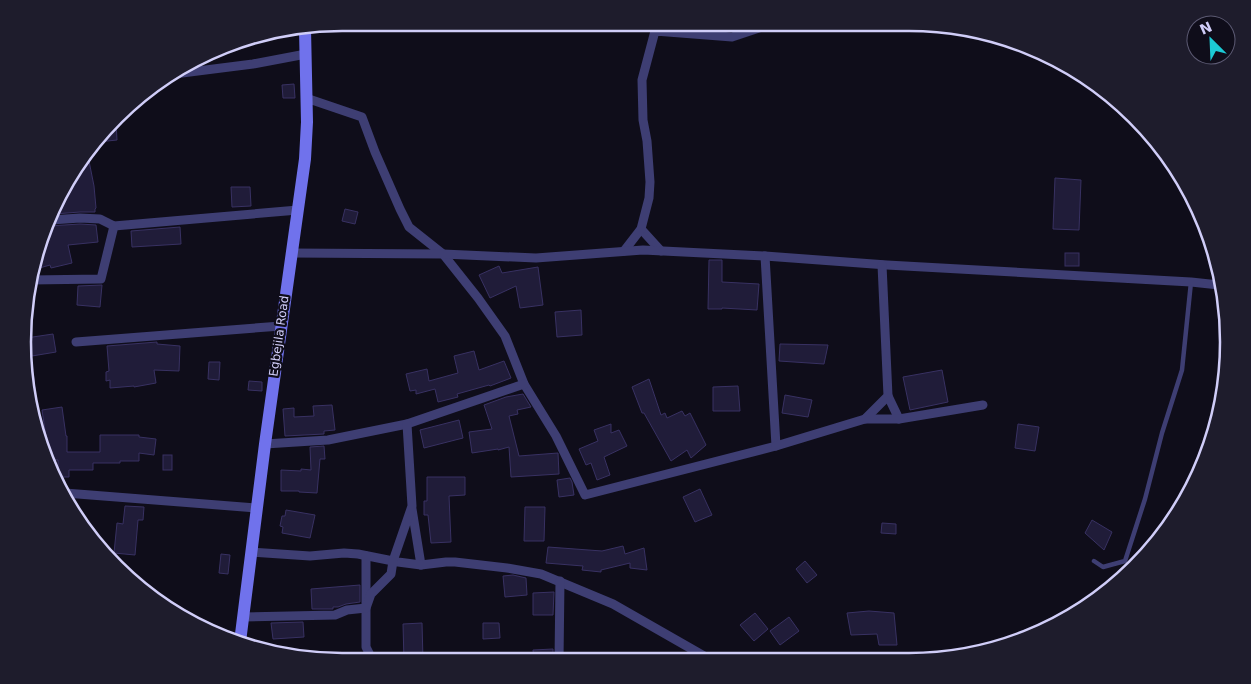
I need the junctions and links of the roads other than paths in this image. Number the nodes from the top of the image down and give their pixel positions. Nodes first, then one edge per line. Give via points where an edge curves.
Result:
1 (655, 31) edge
2 (655, 31) edge
3 (750, 31) edge
4 (305, 34) edge
5 (306, 54) junction
6 (189, 72) edge
7 (306, 98) junction
8 (298, 210) junction
9 (57, 220) edge
10 (114, 226) junction
11 (642, 229) junction
12 (624, 251) junction
13 (661, 251) junction
14 (291, 253) junction
15 (443, 254) junction
16 (765, 256) junction
17 (882, 265) junction
18 (37, 280) edge
19 (1191, 282) junction
20 (1215, 285) edge
21 (281, 326) junction
22 (76, 342) dead end
23 (524, 384) junction
24 (888, 396) junction
25 (982, 405) dead end
26 (865, 419) junction
27 (899, 419) junction
28 (407, 424) junction
29 (265, 444) junction
30 (776, 446) junction
31 (71, 493) edge
32 (412, 506) junction
33 (257, 508) junction
34 (251, 552) junction
35 (366, 556) junction
36 (393, 561) junction
37 (1094, 561) dead end
38 (421, 564) junction
39 (560, 581) junction
40 (366, 608) junction
41 (243, 617) junction
42 (241, 636) edge
43 (369, 653) edge
44 (560, 653) edge
45 (699, 653) edge

1 - 11 street via 642,80 650,182
2 - 3 street via 732,37
4 - 5 street, Egbejila Road
5 - 6 street
5 - 7 street, Egbejila Road
7 - 8 street, Egbejila Road via 305,159
7 - 15 street via 362,117 409,227
8 - 10 street
8 - 14 street, Egbejila Road
9 - 10 street via 100,219
10 - 18 street via 100,279
11 - 12 street
11 - 13 street
12 - 13 street
12 - 15 street via 536,258
13 - 16 street
14 - 15 street
14 - 21 street, Egbejila Road
15 - 23 street via 505,336
16 - 17 street
16 - 30 street
17 - 19 street
17 - 24 street
19 - 20 street
19 - 37 lane via 1182,370 1125,562 1103,567
21 - 22 street
21 - 29 street, Egbejila Road
23 - 28 street
23 - 30 street via 556,436 585,495
24 - 26 street
24 - 27 street
25 - 27 street
26 - 27 street
26 - 30 street
28 - 29 street via 328,440
28 - 32 street
29 - 33 street, Egbejila Road
31 - 33 street
32 - 36 street
32 - 38 street
33 - 34 street, Egbejila Road
34 - 35 street
34 - 41 street, Egbejila Road
35 - 36 street
35 - 40 street
36 - 38 street
36 - 40 street via 391,574 371,594
38 - 39 street via 446,562 507,568
39 - 44 street
39 - 45 street via 614,604
40 - 41 street via 335,615
40 - 43 street via 366,647
41 - 42 street, Egbejila Road

